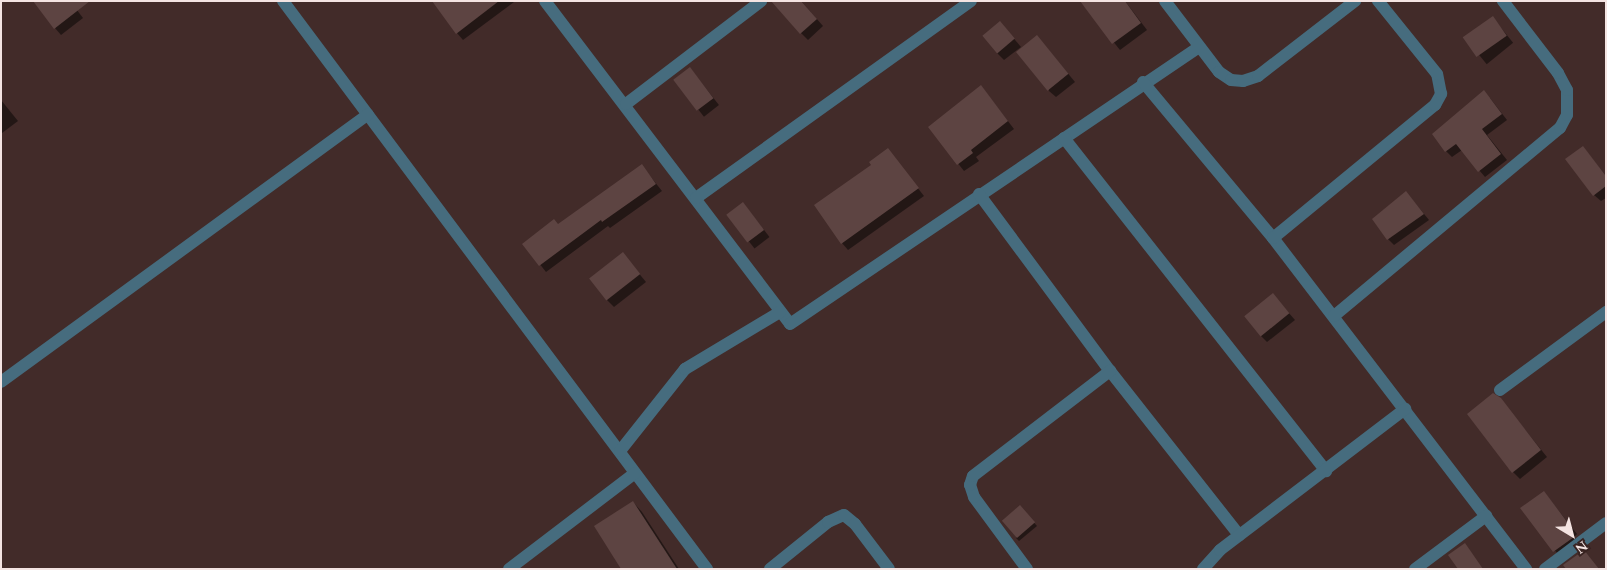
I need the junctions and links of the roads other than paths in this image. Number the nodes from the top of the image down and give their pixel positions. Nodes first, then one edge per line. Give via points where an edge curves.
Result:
1 (283, 1) edge
2 (761, 1) edge
3 (971, 1) edge
4 (1165, 1) edge
5 (1355, 1) edge
6 (1378, 1) edge
7 (1504, 1) edge
8 (551, 3) edge
9 (1199, 47) junction
10 (1143, 82) junction
11 (626, 104) junction
12 (368, 114) junction
13 (1064, 138) junction
14 (979, 194) junction
15 (696, 198) junction
16 (1273, 238) junction
17 (780, 312) junction
18 (1606, 312) edge
19 (1334, 316) junction
20 (1110, 371) junction
21 (1, 382) edge
22 (1500, 390) dead end
23 (1405, 409) junction
24 (620, 451) junction
25 (1326, 470) junction
26 (635, 473) junction
27 (1486, 516) junction
28 (1606, 523) edge
29 (1239, 535) junction
30 (509, 569) edge
31 (707, 569) edge
32 (770, 569) edge
33 (889, 569) edge
34 (1026, 569) edge
35 (1203, 569) edge
36 (1415, 569) edge
37 (1526, 569) edge
38 (1545, 569) edge

1 - 12 street
2 - 11 street
3 - 15 street
4 - 9 street
5 - 9 street via 1258,76 1244,81 1231,80 1219,72
6 - 16 street via 1438,74 1441,94 1435,104
7 - 19 street via 1567,90 1566,115 1560,128
8 - 11 street
9 - 10 street
10 - 13 street
10 - 16 street
11 - 15 street
12 - 21 street
12 - 24 street
13 - 14 street
13 - 25 street
14 - 17 street via 790,324
14 - 20 street
15 - 17 street
16 - 19 street
17 - 24 street via 685,369
18 - 22 street
19 - 23 street
20 - 29 street
20 - 34 street via 973,476 970,485 974,497
23 - 25 street
23 - 27 street
24 - 26 street
25 - 29 street
26 - 30 street
26 - 31 street
27 - 36 street
27 - 37 street
28 - 38 street
29 - 35 street via 1207,561
32 - 33 street via 828,522 844,516 850,518

